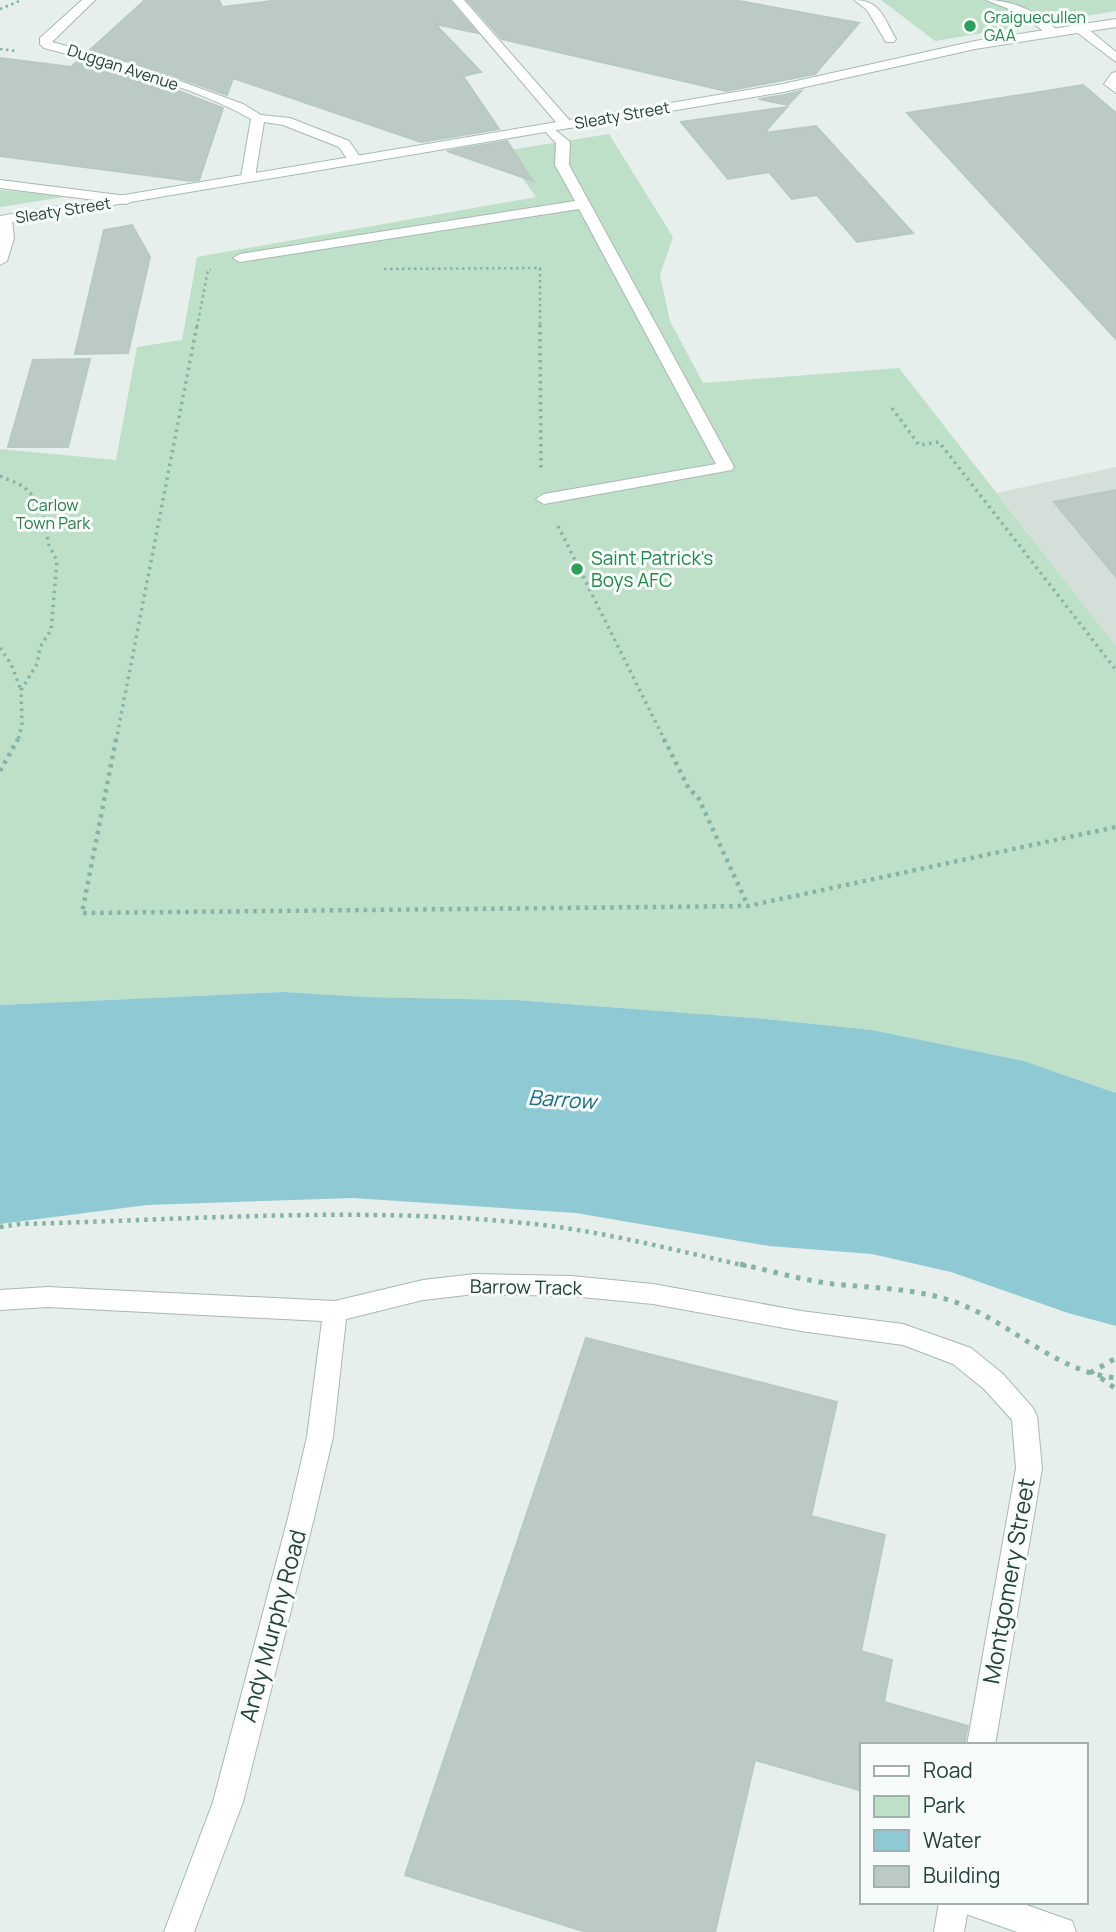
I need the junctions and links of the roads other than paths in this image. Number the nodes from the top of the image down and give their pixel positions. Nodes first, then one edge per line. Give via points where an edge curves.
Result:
1 (89, 0) edge
2 (458, 0) edge
3 (860, 0) edge
4 (992, 0) edge
5 (1116, 23) edge
6 (1079, 27) junction
7 (1052, 31) junction
8 (890, 39) dead end
9 (1116, 58) edge
10 (1116, 76) edge
11 (1116, 89) edge
12 (258, 118) junction
13 (566, 125) junction
14 (548, 128) junction
15 (355, 159) junction
16 (248, 177) junction
17 (0, 184) edge
18 (127, 200) junction
19 (583, 204) junction
20 (3, 220) edge
21 (240, 258) dead end
22 (0, 261) edge
23 (544, 499) road end
24 (0, 1300) edge
25 (335, 1311) junction
26 (1024, 1416) joint
27 (981, 1743) edge
28 (954, 1904) edge
29 (980, 1904) edge
30 (179, 1932) edge
31 (949, 1932) edge
32 (1061, 1932) edge

1 - 12 street, Duggan Avenue via 44,41 48,45 132,68
2 - 13 street
3 - 8 street via 872,8
4 - 7 street via 1018,9
5 - 6 street, Sleaty Street
6 - 7 street, Sleaty Street
6 - 9 street
7 - 13 street, Sleaty Street via 783,88
10 - 11 street via 1110,84
12 - 15 street, Duggan Avenue via 285,121 344,144
12 - 16 street
13 - 14 street, Sleaty Street
14 - 15 street, Sleaty Street
14 - 19 street via 563,142 562,165
15 - 16 street, Sleaty Street
16 - 18 street, Sleaty Street
17 - 18 street, Sleaty Street
18 - 20 street, Sleaty Street
19 - 21 street
19 - 23 street via 726,467
20 - 22 street via 7,238
24 - 25 street, Barrow Track via 48,1297
25 - 26 street, Barrow Track via 423,1290 475,1284 653,1294 903,1335 962,1356 993,1381
25 - 30 street, Andy Murphy Road via 320,1437 301,1518 228,1802
26 - 27 street, Montgomery Street via 1029,1468
28 - 31 street
29 - 32 street

